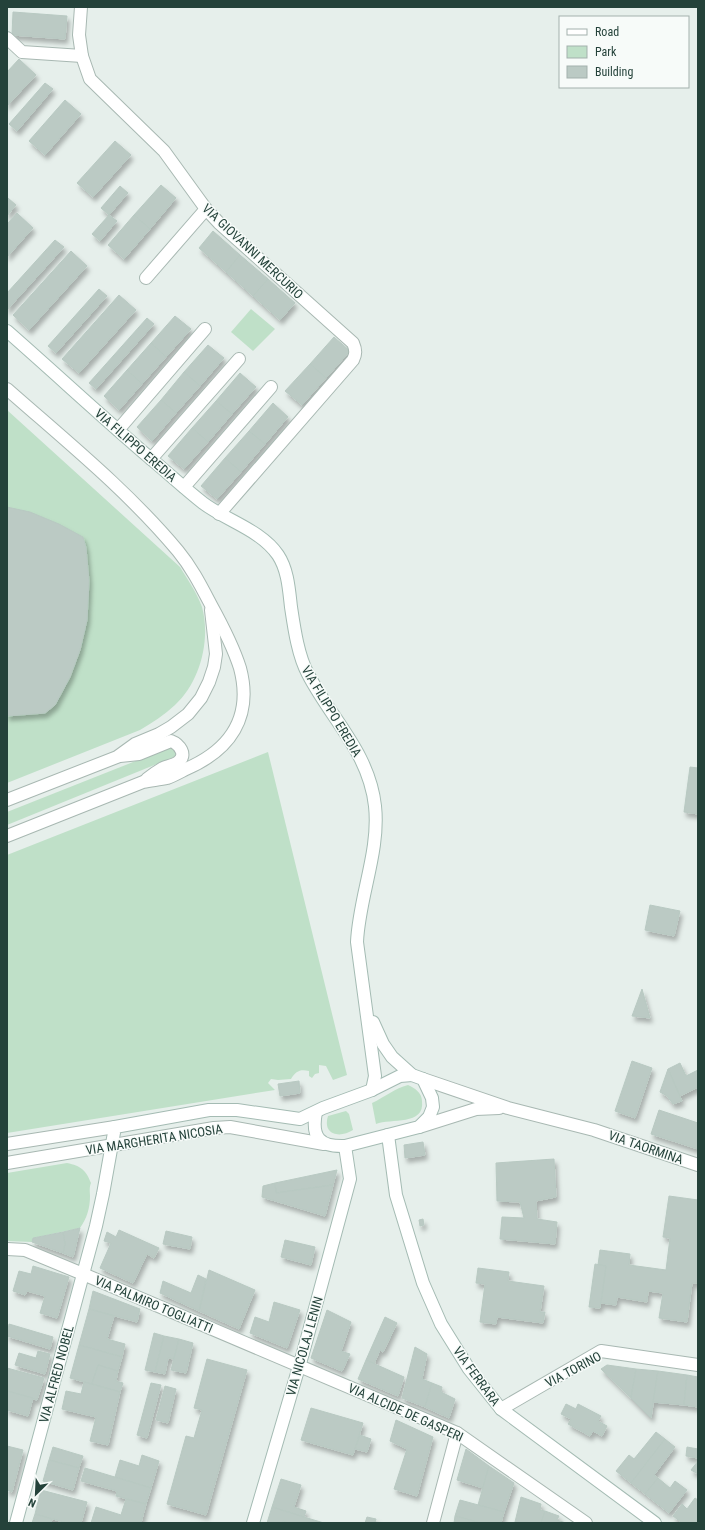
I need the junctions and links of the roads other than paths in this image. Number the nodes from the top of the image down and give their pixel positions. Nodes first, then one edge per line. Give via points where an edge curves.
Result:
1 (81, 7) edge
2 (7, 38) edge
3 (82, 56) junction
4 (206, 209) junction
5 (146, 278) dead end
6 (205, 329) dead end
7 (7, 331) edge
8 (239, 359) dead end
9 (271, 387) dead end
10 (7, 389) edge
11 (118, 430) junction
12 (151, 459) junction
13 (184, 487) junction
14 (219, 514) junction
15 (210, 602) junction
16 (117, 757) junction
17 (143, 782) junction
18 (7, 800) edge
19 (7, 836) edge
20 (366, 1003) junction
21 (417, 1077) junction
22 (372, 1090) junction
23 (508, 1108) junction
24 (316, 1112) junction
25 (115, 1127) junction
26 (420, 1127) junction
27 (388, 1135) junction
28 (7, 1144) edge
29 (324, 1144) junction
30 (112, 1145) junction
31 (345, 1146) junction
32 (7, 1162) edge
33 (698, 1165) edge
34 (7, 1250) edge
35 (83, 1274) junction
36 (698, 1365) edge
37 (299, 1366) junction
38 (501, 1409) junction
39 (457, 1432) junction
40 (581, 1521) edge
41 (16, 1523) edge
42 (253, 1523) edge
43 (433, 1523) edge
44 (655, 1523) edge

1 - 3 street, VIA GIOVANNI MERCURIO via 79,35
2 - 3 street via 22,52
3 - 4 street, VIA GIOVANNI MERCURIO via 90,79 164,151
4 - 5 street
4 - 14 street, VIA GIOVANNI MERCURIO via 353,343 356,351 353,360
6 - 11 street
7 - 11 street, VIA FILIPPO EREDIA
8 - 12 street
9 - 13 street
10 - 15 street via 142,511 192,569
11 - 12 street, VIA FILIPPO EREDIA
12 - 13 street, VIA FILIPPO EREDIA
13 - 14 street, VIA FILIPPO EREDIA
14 - 20 street, VIA FILIPPO EREDIA via 255,534 270,546 283,564 293,626 302,660 311,679 356,750 372,790 375,827 357,942
15 - 16 street via 216,654 209,682 200,698 188,714 171,727 135,744
15 - 17 street via 226,631 240,668 243,696 239,722 225,744 199,764 166,778
16 - 17 street via 139,754 171,741 177,743 182,758
16 - 18 street
17 - 19 street
20 - 21 street via 383,1044 392,1057
20 - 22 street via 375,1076
21 - 22 street, VIA MARGHERITA NICOSIA via 400,1076
21 - 23 street
21 - 26 street via 428,1088 433,1107 429,1117
22 - 24 street, VIA MARGHERITA NICOSIA
23 - 26 street, VIA MARGHERITA NICOSIA via 476,1109
23 - 33 street, VIA TAORMINA via 594,1130
24 - 25 street, VIA MARGHERITA NICOSIA via 300,1119 215,1109
24 - 29 street via 314,1124 317,1136
25 - 28 street, VIA MARGHERITA NICOSIA
25 - 30 street, VIA ALFRED NOBEL
26 - 27 street, VIA MARGHERITA NICOSIA
27 - 31 street, VIA MARGHERITA NICOSIA
27 - 38 street, VIA FERRARA via 396,1195 423,1283 441,1324 469,1369
29 - 30 street, VIA MARGHERITA NICOSIA via 230,1127
29 - 31 street, VIA MARGHERITA NICOSIA
30 - 32 street, VIA MARGHERITA NICOSIA
30 - 35 street, VIA ALFRED NOBEL via 96,1226
31 - 37 street, VIA NICOLAJ LENIN via 350,1179
34 - 35 street, VIA PALMIRO TOGLIATTI via 25,1250
35 - 37 street, VIA PALMIRO TOGLIATTI
35 - 41 street, VIA ALFRED NOBEL
36 - 38 street, VIA TORINO via 601,1351
37 - 39 street, VIA ALCIDE DE GASPERI
37 - 42 street, VIA NICOLAJ LENIN
38 - 44 street, VIA FERRARA
39 - 40 street, VIA ALCIDE DE GASPERI
39 - 43 street

